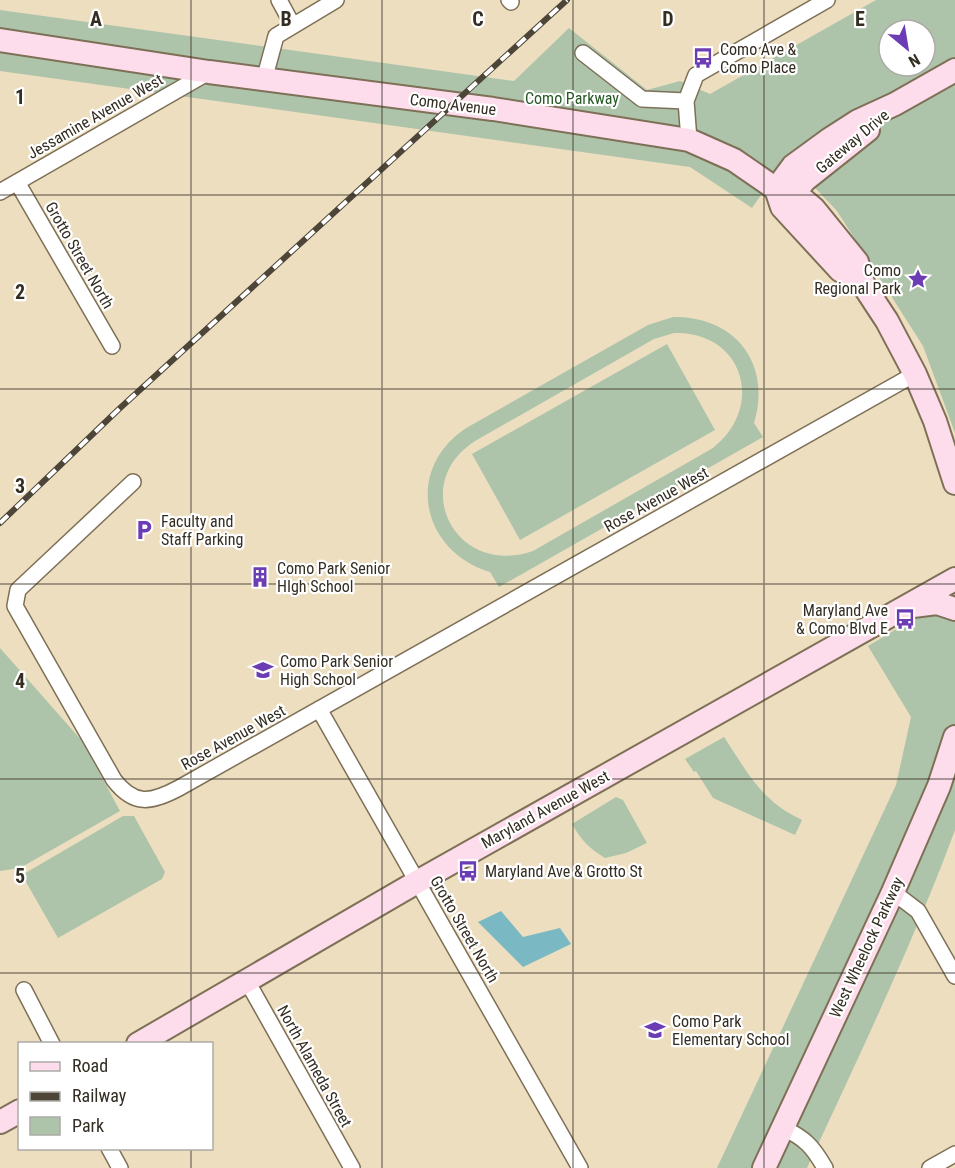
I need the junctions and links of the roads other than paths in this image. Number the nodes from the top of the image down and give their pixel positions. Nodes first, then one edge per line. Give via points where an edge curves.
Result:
1 (279, 0) edge
2 (336, 0) edge
3 (827, 0) edge
4 (292, 24) junction
5 (0, 40) edge
6 (583, 53) dead end
7 (955, 70) edge
8 (209, 72) junction
9 (264, 80) junction
10 (686, 101) junction
11 (895, 104) junction
12 (689, 140) junction
13 (838, 154) junction
14 (17, 182) junction
15 (0, 192) edge
16 (784, 196) junction
17 (827, 225) junction
18 (864, 286) junction
19 (111, 346) dead end
20 (915, 374) junction
21 (133, 482) dead end
22 (955, 483) edge
23 (955, 579) edge
24 (906, 607) junction
25 (955, 609) edge
26 (319, 709) junction
27 (955, 737) edge
28 (417, 882) junction
29 (893, 892) junction
30 (955, 976) edge
31 (247, 981) junction
32 (24, 990) dead end
33 (51, 1042) edge
34 (141, 1042) edge
35 (18, 1112) edge
36 (0, 1122) edge
37 (783, 1128) junction
38 (111, 1150) edge
39 (955, 1154) edge
40 (767, 1161) edge
41 (120, 1168) edge
42 (352, 1168) edge
43 (580, 1168) edge
44 (825, 1168) edge
45 (930, 1168) edge

1 - 4 street
2 - 4 street
3 - 10 street via 696,75
4 - 9 street via 276,36
5 - 8 street, Como Avenue
6 - 10 street via 642,99
7 - 11 street
8 - 9 street, Como Avenue
8 - 14 street, Jessamine Avenue West
9 - 12 street, Como Avenue via 493,109
10 - 12 street
11 - 13 street, Gateway Drive
11 - 16 street, Gateway Drive via 858,121 793,166
12 - 16 street, Como Avenue via 734,160
13 - 16 street, Gateway Drive
13 - 17 street via 819,189 819,203
14 - 15 street, Jessamine Avenue West
14 - 19 street, Grotto Street North
16 - 17 street via 814,209
16 - 18 street via 840,270
17 - 18 street via 857,262
18 - 20 street
20 - 22 street
20 - 26 street, Rose Avenue West
21 - 26 street, Rose Avenue West via 18,590 15,606 123,792 136,799 151,799 179,788
23 - 24 street, Maryland Avenue West
24 - 25 street via 937,603
24 - 28 street, Maryland Avenue West
26 - 28 street, Grotto Street North
27 - 29 street, West Wheelock Parkway via 939,786
28 - 31 street, Maryland Avenue West
28 - 43 street, Grotto Street North
29 - 30 street via 918,911
29 - 37 street, West Wheelock Parkway
31 - 34 street, Maryland Avenue West
31 - 42 street, North Alameda Street
32 - 33 street
35 - 36 street
37 - 40 street, West Wheelock Parkway
37 - 44 street via 814,1148
38 - 41 street
39 - 45 street

